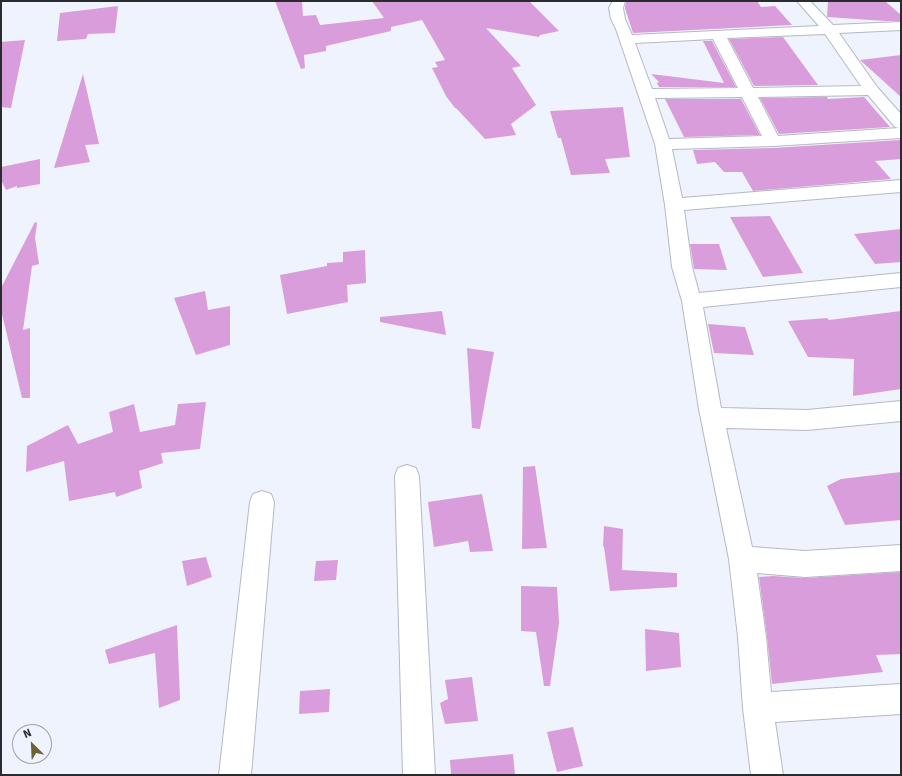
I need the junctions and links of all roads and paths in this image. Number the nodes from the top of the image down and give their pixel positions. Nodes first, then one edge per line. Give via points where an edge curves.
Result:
1 (619, 1) edge
2 (803, 1) edge
3 (901, 26) edge
4 (829, 29) junction
5 (718, 35) junction
6 (626, 39) junction
7 (872, 90) junction
8 (747, 92) junction
9 (645, 94) junction
10 (901, 124) edge
11 (901, 133) edge
12 (773, 142) junction
13 (663, 144) junction
14 (901, 186) edge
15 (674, 205) junction
16 (901, 280) edge
17 (692, 301) junction
18 (901, 410) edge
19 (712, 418) junction
20 (407, 476) dead end
21 (262, 502) dead end
22 (901, 558) edge
23 (742, 559) junction
24 (901, 699) edge
25 (758, 708) junction
26 (235, 775) edge
27 (419, 775) edge
28 (767, 775) edge

1 - 6 street via 616,8 618,19
2 - 4 street
3 - 4 street
4 - 5 street
4 - 7 street
5 - 6 street
5 - 8 street
6 - 9 street
7 - 8 street
7 - 10 street
8 - 9 street
8 - 12 street
9 - 13 street
11 - 12 street
12 - 13 street
13 - 15 street
14 - 15 street
15 - 17 street via 682,267
16 - 17 street
17 - 19 street
18 - 19 street via 807,420
19 - 23 street
20 - 27 street
21 - 26 street
22 - 23 street via 805,564
23 - 25 street
24 - 25 street
25 - 28 street

